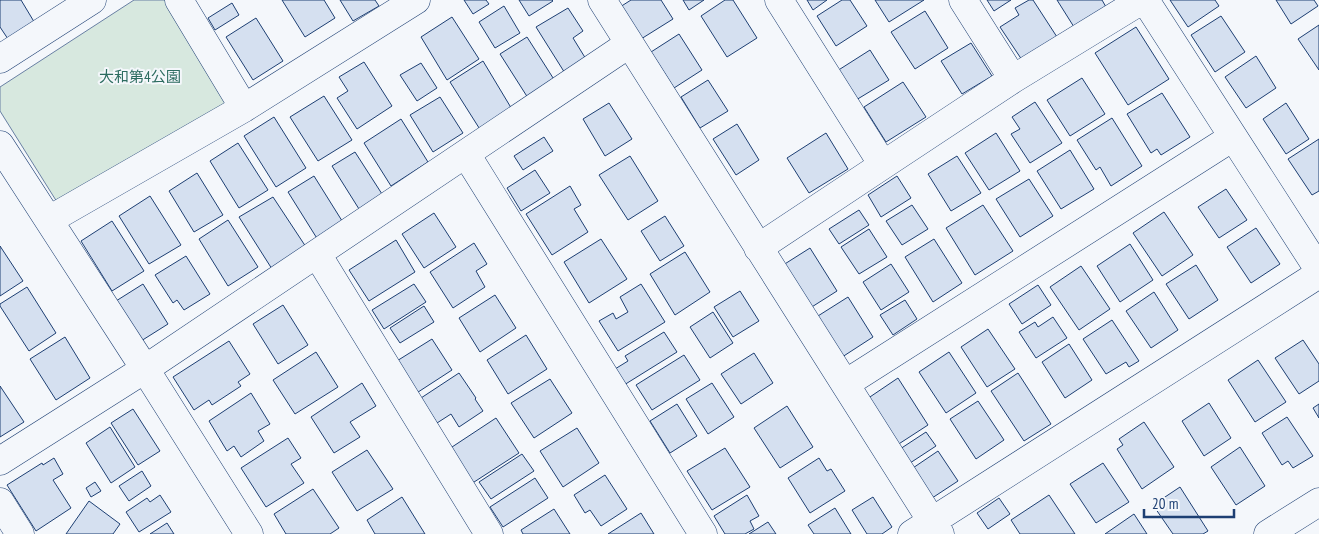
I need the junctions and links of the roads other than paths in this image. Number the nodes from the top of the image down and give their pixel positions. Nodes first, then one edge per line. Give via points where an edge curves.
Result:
1 (92, 0) edge
2 (179, 0) edge
3 (416, 0) edge
4 (602, 0) edge
5 (779, 0) edge
6 (963, 0) edge
7 (1143, 0) edge
8 (630, 44) junction
9 (0, 59) edge
10 (1013, 79) junction
11 (244, 108) junction
12 (1233, 137) junction
13 (0, 146) edge
14 (466, 154) junction
15 (883, 165) junction
16 (49, 220) junction
17 (758, 248) junction
18 (317, 254) junction
19 (1319, 270) edge
20 (1319, 274) edge
21 (145, 369) junction
22 (845, 384) junction
23 (0, 461) edge
24 (0, 502) edge
25 (1319, 502) edge
26 (928, 530) edge
27 (20, 534) edge
28 (249, 534) edge
29 (488, 534) edge
30 (703, 534) edge
31 (1268, 534) edge

1 - 9 street
2 - 11 street
3 - 11 street
4 - 8 street
5 - 15 street
6 - 10 street
7 - 10 street
7 - 12 street
8 - 14 street
8 - 17 street
10 - 15 street
11 - 16 street
12 - 19 street
12 - 22 street
13 - 16 street
14 - 18 street
14 - 30 street
15 - 17 street
16 - 21 street
17 - 22 street
18 - 21 street
18 - 29 street
20 - 26 street
21 - 23 street
21 - 28 street
22 - 26 street
24 - 27 street
25 - 31 street

